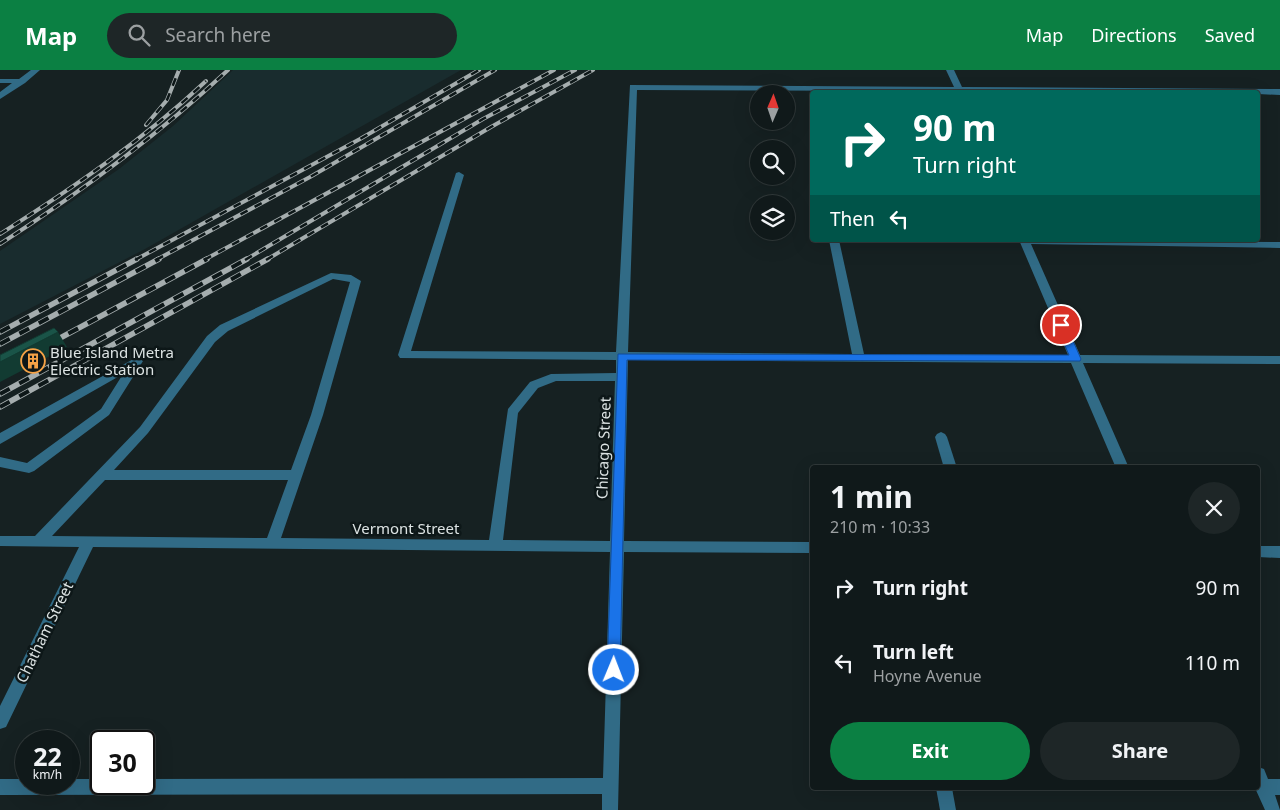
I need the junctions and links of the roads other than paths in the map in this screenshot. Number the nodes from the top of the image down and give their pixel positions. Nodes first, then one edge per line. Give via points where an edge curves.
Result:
1 (36, 70) edge
2 (950, 70) edge
3 (0, 81) edge
4 (22, 81) junction
5 (959, 90) edge
6 (810, 91) edge
7 (1260, 92) edge
8 (1280, 92) edge
9 (0, 96) edge
10 (459, 174) dead end
11 (834, 242) edge
12 (1024, 242) edge
13 (1260, 242) edge
14 (1279, 246) edge
15 (622, 356) junction
16 (859, 358) junction
17 (1076, 359) junction
18 (1280, 360) edge
19 (621, 377) junction
20 (942, 436) dead end
21 (0, 439) edge
22 (0, 462) edge
23 (950, 465) edge
24 (1122, 465) edge
25 (101, 475) junction
26 (296, 475) junction
27 (0, 541) edge
28 (39, 541) junction
29 (89, 541) junction
30 (272, 543) junction
31 (495, 545) junction
32 (617, 546) junction
33 (810, 548) edge
34 (1260, 552) edge
35 (1280, 552) edge
36 (0, 722) edge
37 (1260, 781) edge
38 (610, 786) junction
39 (0, 787) edge
40 (1280, 787) edge
41 (944, 790) edge
42 (610, 810) edge
43 (948, 810) edge
44 (1273, 810) edge

1 - 4 street
2 - 5 street
3 - 4 street
4 - 9 street
6 - 15 street, Chicago Street via 633,87
7 - 8 street
10 - 15 street via 404,356
11 - 16 street
12 - 17 street
13 - 14 street
15 - 16 street
15 - 19 street, Chicago Street
16 - 17 street
17 - 18 street
17 - 24 street
19 - 31 street via 555,377 534,385 512,412
19 - 32 street, Chicago Street
20 - 23 street
21 - 22 street via 137,361 105,412 29,468
25 - 26 street
25 - 26 street via 144,430 211,338 224,328 330,276 347,277 356,281 317,416
25 - 28 street
26 - 30 street
27 - 28 street, Vermont Street
28 - 29 street, Vermont Street
29 - 30 street, Vermont Street
29 - 36 street, Chatham Street
30 - 31 street, Vermont Street
31 - 32 street, Vermont Street
32 - 33 street, Vermont Street
32 - 38 street, Chicago Street
34 - 35 street
37 - 40 street
37 - 44 street
38 - 39 street
38 - 42 street, Chicago Street
41 - 43 street

